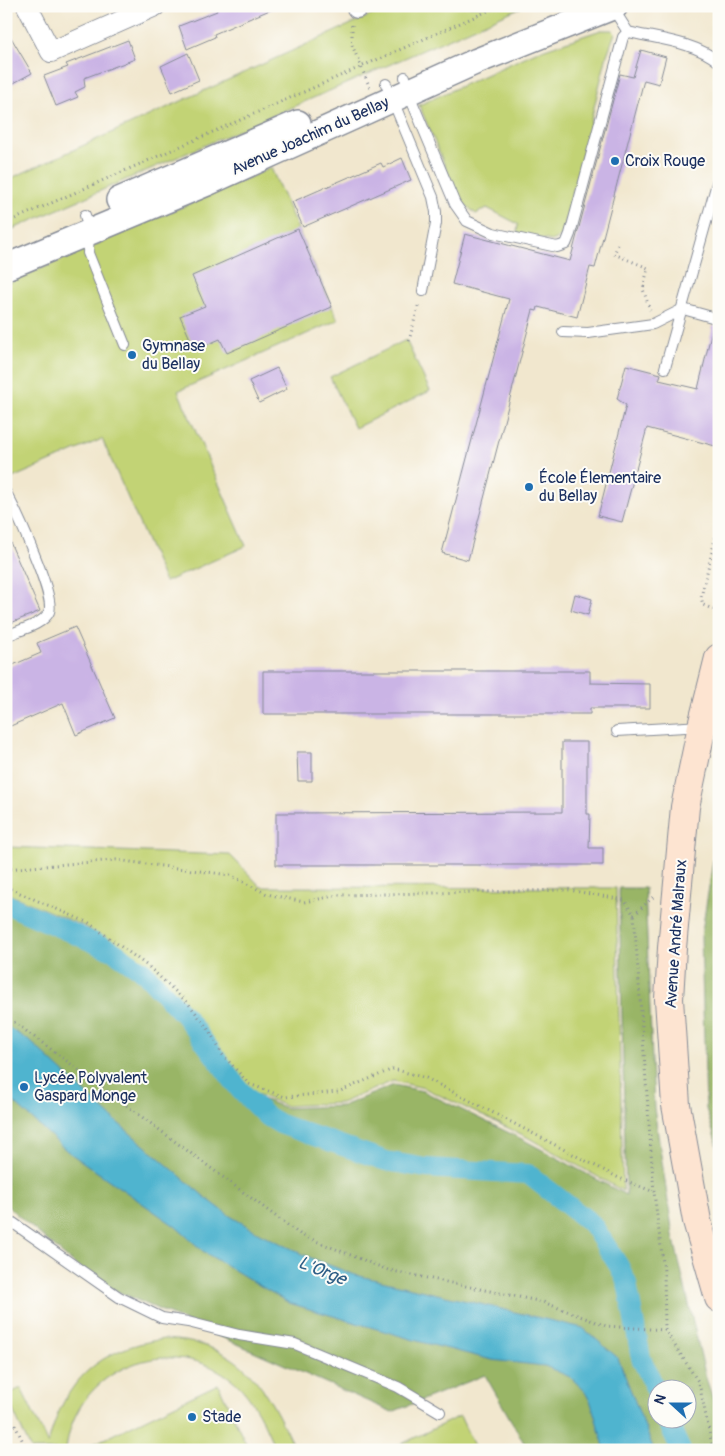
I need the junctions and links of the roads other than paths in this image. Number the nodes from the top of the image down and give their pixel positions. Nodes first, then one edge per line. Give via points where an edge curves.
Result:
1 (27, 6) edge
2 (155, 6) edge
3 (569, 6) edge
4 (613, 7) edge
5 (628, 32) junction
6 (719, 62) edge
7 (392, 88) junction
8 (719, 176) edge
9 (87, 223) junction
10 (6, 250) edge
11 (6, 267) edge
12 (423, 291) road end
13 (683, 309) junction
14 (719, 319) edge
15 (563, 332) dead end
16 (125, 345) dead end
17 (664, 368) dead end
18 (6, 493) edge
19 (6, 636) edge
20 (719, 658) edge
21 (710, 727) edge
22 (617, 731) dead end
23 (6, 1218) edge
24 (719, 1298) edge
25 (440, 1412) dead end

1 - 2 street via 51,52
3 - 7 street, Avenue Joachim du Bellay
4 - 5 lane
4 - 7 street, Avenue Joachim du Bellay
5 - 6 lane via 697,49
5 - 7 lane via 623,37 570,234 566,244 557,247 493,233 467,221
7 - 9 street, Avenue Joachim du Bellay via 207,183
7 - 12 lane via 436,212
8 - 13 lane
9 - 10 street, Avenue Joachim du Bellay
9 - 11 street, Avenue Joachim du Bellay
9 - 16 lane via 88,253
13 - 14 lane
13 - 15 lane via 654,324 588,333
13 - 17 lane
18 - 19 lane via 48,588 50,608 42,620
20 - 21 main road, Avenue André Malraux
21 - 22 lane
21 - 24 main road, Avenue André Malraux via 685,807 669,999 676,1105 697,1221
23 - 25 lane via 119,1297 162,1318 295,1344 398,1386

